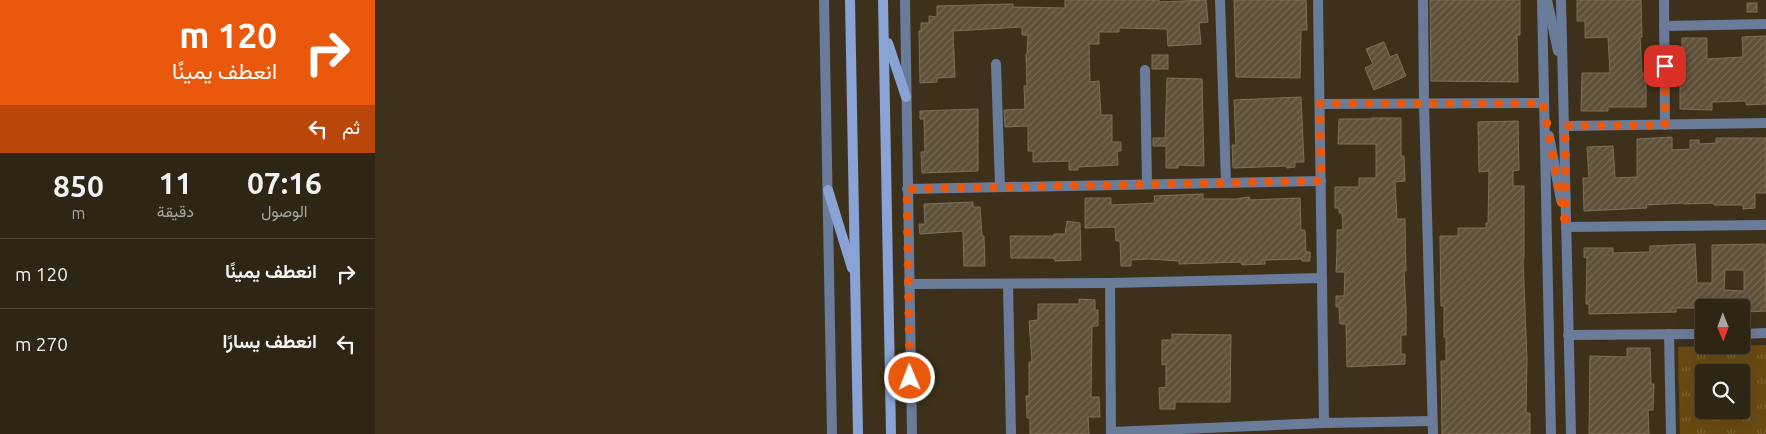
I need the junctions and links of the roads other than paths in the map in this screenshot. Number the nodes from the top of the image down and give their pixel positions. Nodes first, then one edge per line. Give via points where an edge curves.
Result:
1 (824, 0) edge
2 (850, 0) edge
3 (883, 0) edge
4 (905, 0) edge
5 (1221, 0) edge
6 (1318, 0) edge
7 (1423, 0) edge
8 (1541, 0) edge
9 (1547, 0) edge
10 (1561, 0) edge
11 (1664, 0) edge
12 (1766, 24) edge
13 (1664, 26) junction
14 (884, 29) junction
15 (996, 64) dead end
16 (1145, 70) dead end
17 (1564, 74) junction
18 (906, 97) junction
19 (1543, 103) junction
20 (1320, 104) junction
21 (1423, 104) junction
22 (1766, 123) edge
23 (1665, 125) junction
24 (1565, 126) junction
25 (1321, 181) junction
26 (1226, 183) junction
27 (1147, 184) junction
28 (999, 187) junction
29 (907, 189) junction
30 (828, 190) junction
31 (1766, 225) edge
32 (1566, 227) junction
33 (1322, 278) junction
34 (856, 281) junction
35 (1110, 283) junction
36 (909, 284) junction
37 (1008, 284) junction
38 (1766, 333) edge
39 (1669, 334) junction
40 (1695, 334) edge
41 (1750, 334) edge
42 (1568, 335) junction
43 (1432, 421) junction
44 (1324, 423) junction
45 (1111, 433) edge
46 (832, 434) edge
47 (858, 434) edge
48 (891, 434) edge
49 (911, 434) edge
50 (1011, 434) edge
51 (1433, 434) edge
52 (1551, 434) edge
53 (1571, 434) edge
54 (1671, 434) edge

1 - 30 street
2 - 34 main road
3 - 14 main road
4 - 18 street
5 - 26 street
6 - 20 street
7 - 21 street
8 - 19 street
9 - 17 street
10 - 17 street
11 - 13 street
12 - 13 street
13 - 23 street
14 - 18 main road
14 - 48 main road
15 - 28 street
16 - 27 street
17 - 24 street
18 - 29 street
19 - 21 street
19 - 32 street
19 - 52 street
20 - 21 street
20 - 25 street
21 - 43 street
22 - 23 street
23 - 24 street
24 - 32 street
25 - 26 street
25 - 33 street
26 - 27 street
27 - 28 street
28 - 29 street
29 - 36 street
30 - 34 main road
30 - 46 street
31 - 32 street
32 - 42 street
33 - 35 street
33 - 44 street
34 - 47 main road
35 - 37 street
35 - 45 street
36 - 37 street
36 - 49 street
37 - 50 street
38 - 41 street
39 - 40 street
39 - 42 street
39 - 54 street
42 - 53 street
43 - 44 street
43 - 51 street
44 - 45 street

